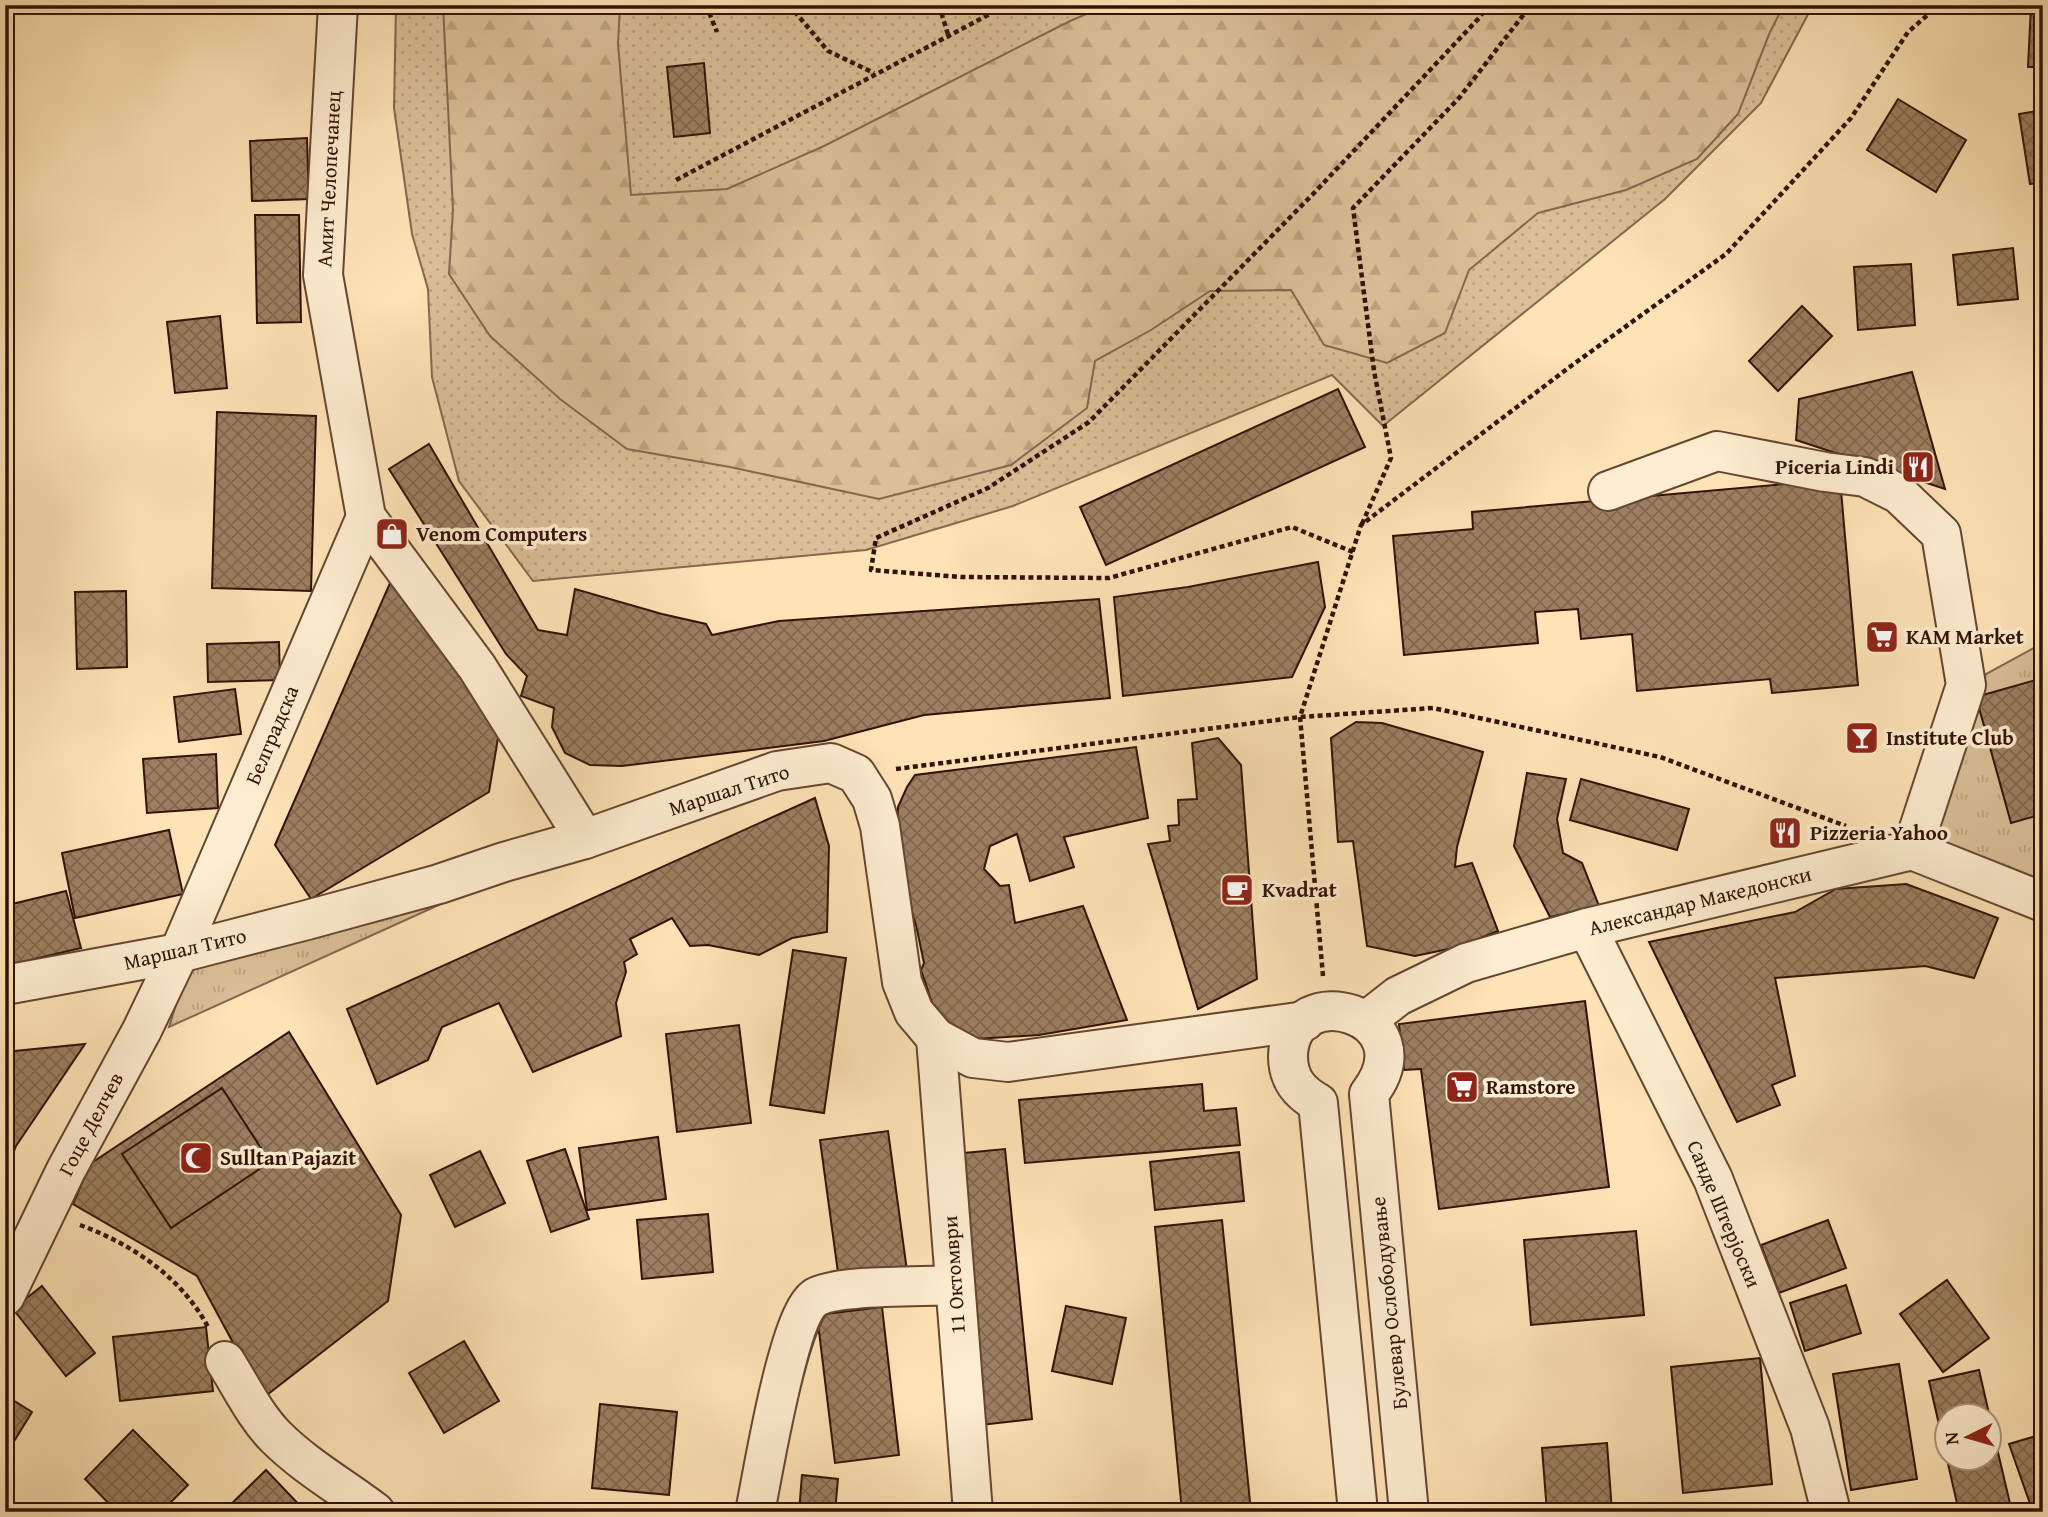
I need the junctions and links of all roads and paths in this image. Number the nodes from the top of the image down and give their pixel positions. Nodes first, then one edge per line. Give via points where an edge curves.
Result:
1 (338, 5) edge
2 (706, 5) edge
3 (789, 5) edge
4 (939, 5) edge
5 (1007, 5) edge
6 (1488, 5) edge
7 (1531, 5) edge
8 (1939, 5) edge
9 (717, 32) dead end
10 (949, 38) junction
11 (875, 74) junction
12 (676, 180) dead end
13 (1608, 491) dead end
14 (366, 517) junction
15 (1362, 525) junction
16 (1353, 552) junction
17 (1300, 716) junction
18 (856, 774) junction
19 (1849, 827) dead end
20 (585, 839) junction
21 (1912, 850) junction
22 (2043, 902) edge
23 (1587, 928) junction
24 (178, 953) junction
25 (1323, 980) dead end
26 (5, 985) edge
27 (1305, 1021) junction
28 (1366, 1021) junction
29 (936, 1038) junction
30 (46, 1213) junction
31 (955, 1285) junction
32 (5, 1296) edge
33 (225, 1360) joint
34 (375, 1512) edge
35 (755, 1512) edge
36 (973, 1512) edge
37 (1357, 1512) edge
38 (1409, 1512) edge
39 (1831, 1512) edge

1 - 14 street, Амит Челопечанец via 323,275
2 - 9 path
3 - 11 path via 828,51
4 - 10 path
5 - 10 path
6 - 16 path via 1314,193 1089,422 988,488 876,538 871,570 961,577 1109,578 1292,527
7 - 15 path via 1459,98 1353,208 1374,371 1391,458
8 - 15 path via 1908,32 1851,118 1727,254
10 - 11 path
11 - 12 path
13 - 21 street via 1717,451 1865,477 1899,494 1941,534 1966,685
14 - 20 street via 477,667
14 - 24 street, Белградска
15 - 16 path
16 - 17 path
17 - 18 path
17 - 19 path via 1433,708 1660,757
17 - 25 path
18 - 20 street, Маршал Тито via 831,763 777,771
18 - 29 street via 872,799 880,826 902,982 914,1012
20 - 24 street, Маршал Тито via 439,884
21 - 22 street
21 - 23 street, Александар Македонски
23 - 28 street, Александар Македонски via 1466,963 1398,996
23 - 39 street, Санде Штерјоски via 1713,1179 1810,1428
24 - 26 street, Маршал Тито
24 - 30 street, Гоце Делчев
27 - 28 street via 1335,1010
27 - 29 street via 1008,1062 973,1058
27 - 37 street via 1294,1034 1288,1066 1303,1095 1318,1103
28 - 38 street, Булевар Ослободување via 1384,1048 1379,1081 1369,1094
29 - 31 street, 11 Октомври
30 - 32 street, Гоце Делчев
30 - 33 path via 117,1240 151,1262 183,1291
31 - 35 street via 847,1289 815,1298 796,1329
31 - 36 street, 11 Октомври
33 - 34 street via 275,1436

